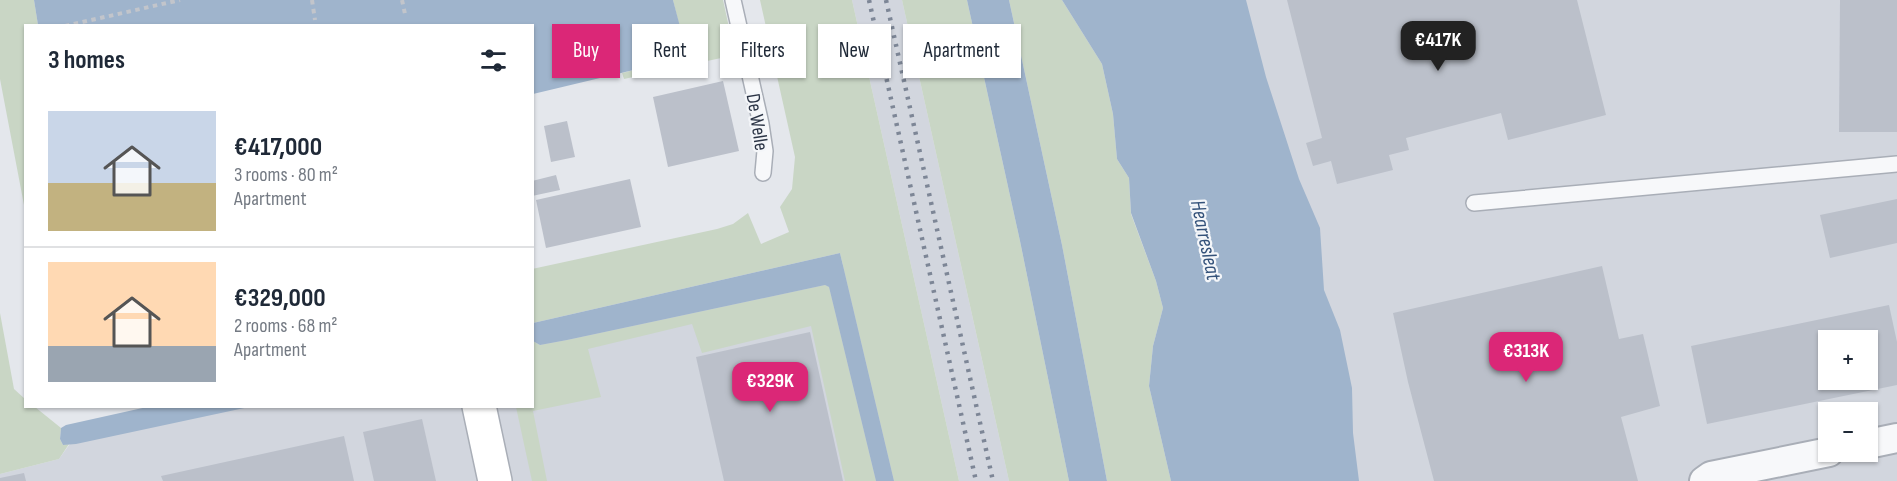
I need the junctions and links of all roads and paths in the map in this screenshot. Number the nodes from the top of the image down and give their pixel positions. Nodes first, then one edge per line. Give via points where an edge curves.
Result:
1 (180, 0) edge
2 (312, 0) edge
3 (402, 0) edge
4 (733, 0) edge
5 (405, 14) dead end
6 (315, 20) dead end
7 (74, 24) edge
8 (1897, 164) edge
9 (763, 173) dead end
10 (1474, 203) dead end
11 (479, 408) edge
12 (1897, 438) edge
13 (1878, 442) edge
14 (1818, 454) edge
15 (495, 481) edge
16 (1704, 481) edge

1 - 7 path
2 - 6 path
3 - 5 path
4 - 9 lane, De Welle via 761,124
8 - 10 lane
11 - 15 street
12 - 13 street
14 - 16 street via 1711,476

